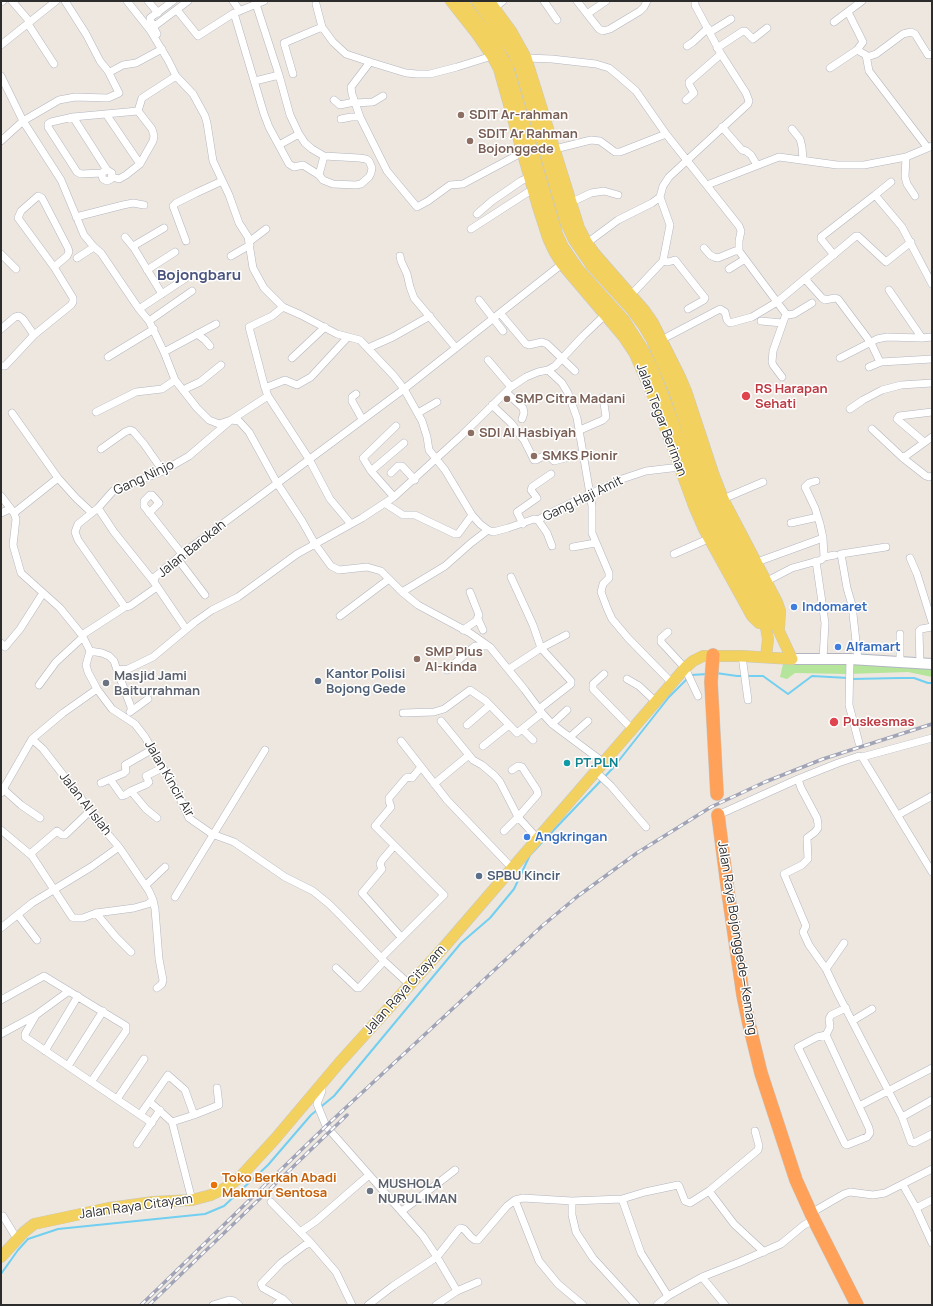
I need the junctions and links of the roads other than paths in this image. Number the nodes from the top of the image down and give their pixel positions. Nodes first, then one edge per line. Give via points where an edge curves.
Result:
1 (12, 1) edge
2 (56, 1) edge
3 (65, 1) edge
4 (127, 1) edge
5 (148, 1) edge
6 (173, 1) edge
7 (188, 1) edge
8 (233, 1) edge
9 (264, 1) edge
10 (451, 1) edge
11 (462, 1) edge
12 (477, 1) edge
13 (544, 1) edge
14 (577, 1) edge
15 (606, 1) edge
16 (647, 1) edge
17 (695, 1) edge
18 (858, 2) edge
19 (256, 4) junction
20 (316, 4) dead end
21 (494, 7) edge
22 (177, 10) junction
23 (237, 12) junction
24 (848, 12) junction
25 (158, 13) junction
26 (587, 14) junction
27 (731, 19) dead end
28 (557, 20) dead end
29 (834, 22) dead end
30 (29, 23) junction
31 (149, 25) junction
32 (481, 25) junction
33 (322, 27) junction
34 (767, 28) dead end
35 (709, 30) junction
36 (1, 45) edge
37 (687, 46) dead end
38 (857, 50) junction
39 (163, 51) junction
40 (719, 51) junction
41 (932, 54) edge
42 (492, 56) junction
43 (867, 57) junction
44 (526, 58) junction
45 (370, 62) junction
46 (54, 64) dead end
47 (830, 68) dead end
48 (108, 71) junction
49 (293, 74) dead end
50 (279, 75) junction
51 (1, 76) edge
52 (176, 76) junction
53 (255, 81) junction
54 (383, 96) dead end
55 (334, 100) dead end
56 (686, 100) dead end
57 (355, 103) junction
58 (138, 111) junction
59 (106, 114) junction
60 (73, 117) junction
61 (360, 117) junction
62 (341, 119) dead end
63 (541, 120) junction
64 (24, 121) junction
65 (520, 126) junction
66 (722, 127) junction
67 (792, 129) dead end
68 (299, 134) junction
69 (666, 134) junction
70 (1, 141) edge
71 (279, 145) junction
72 (930, 147) edge
73 (555, 149) junction
74 (523, 152) junction
75 (324, 156) junction
76 (906, 157) junction
77 (687, 160) junction
78 (803, 160) junction
79 (140, 164) junction
80 (757, 165) junction
81 (104, 172) junction
82 (319, 175) junction
83 (530, 177) junction
84 (222, 181) junction
85 (891, 182) dead end
86 (707, 185) junction
87 (533, 189) junction
88 (618, 195) dead end
89 (875, 195) junction
90 (915, 196) dead end
91 (660, 197) junction
92 (572, 202) junction
93 (144, 205) dead end
94 (477, 214) dead end
95 (76, 217) junction
96 (164, 228) dead end
97 (266, 229) dead end
98 (471, 229) dead end
99 (125, 237) dead end
100 (186, 241) dead end
101 (911, 242) junction
102 (587, 243) junction
103 (249, 244) junction
104 (94, 247) junction
105 (134, 248) junction
106 (704, 248) dead end
107 (739, 251) junction
108 (175, 252) dead end
109 (1, 254) edge
110 (834, 255) junction
111 (231, 256) dead end
112 (400, 256) dead end
113 (77, 258) dead end
114 (745, 260) junction
115 (664, 261) junction
116 (562, 264) junction
117 (54, 267) junction
118 (16, 269) dead end
119 (729, 269) dead end
120 (147, 270) junction
121 (609, 270) junction
122 (186, 278) dead end
123 (805, 279) junction
124 (932, 284) edge
125 (613, 289) junction
126 (889, 290) dead end
127 (192, 291) dead end
128 (162, 294) junction
129 (631, 295) junction
130 (479, 300) dead end
131 (777, 302) junction
132 (812, 303) dead end
133 (283, 307) junction
134 (688, 308) dead end
135 (139, 310) junction
136 (500, 313) junction
137 (606, 314) junction
138 (786, 314) junction
139 (430, 316) junction
140 (493, 318) junction
141 (149, 321) junction
142 (761, 321) dead end
143 (782, 323) junction
144 (216, 324) dead end
145 (325, 327) junction
146 (1, 329) edge
147 (154, 329) junction
148 (503, 331) dead end
149 (197, 334) junction
150 (34, 335) junction
151 (932, 337) edge
152 (347, 338) junction
153 (922, 338) junction
154 (662, 339) junction
155 (871, 343) junction
156 (210, 346) dead end
157 (368, 348) junction
158 (456, 348) junction
159 (164, 352) junction
160 (108, 357) dead end
161 (292, 358) dead end
162 (562, 358) junction
163 (840, 358) dead end
164 (932, 359) edge
165 (488, 360) dead end
166 (880, 362) junction
167 (663, 363) junction
168 (221, 365) dead end
169 (1, 366) edge
170 (870, 367) dead end
171 (652, 368) junction
172 (548, 370) junction
173 (575, 371) dead end
174 (782, 377) dead end
175 (175, 380) junction
176 (932, 383) edge
177 (265, 388) junction
178 (404, 389) junction
179 (509, 389) junction
180 (184, 391) junction
181 (356, 394) dead end
182 (268, 396) junction
183 (602, 397) dead end
184 (437, 402) dead end
185 (492, 405) junction
186 (850, 408) dead end
187 (96, 412) dead end
188 (932, 412) edge
189 (12, 413) dead end
190 (418, 413) junction
191 (522, 418) dead end
192 (362, 419) junction
193 (231, 420) junction
194 (396, 426) dead end
195 (872, 429) dead end
196 (580, 430) junction
197 (932, 437) edge
198 (924, 442) junction
199 (404, 443) dead end
200 (101, 449) dead end
201 (584, 452) junction
202 (903, 458) junction
203 (309, 459) junction
204 (436, 459) junction
205 (680, 467) junction
206 (163, 471) junction
207 (371, 471) junction
208 (391, 473) dead end
209 (551, 474) dead end
210 (932, 476) edge
211 (58, 478) junction
212 (415, 480) junction
213 (816, 481) dead end
214 (763, 482) dead end
215 (278, 483) junction
216 (590, 495) junction
217 (1, 496) edge
218 (394, 497) junction
219 (723, 499) junction
220 (386, 504) junction
221 (12, 511) junction
222 (95, 511) junction
223 (1, 513) edge
224 (149, 513) dead end
225 (472, 515) junction
226 (818, 517) junction
227 (538, 520) junction
228 (791, 523) dead end
229 (351, 524) junction
230 (523, 524) junction
231 (716, 526) junction
232 (488, 530) junction
233 (823, 538) junction
234 (595, 543) junction
235 (315, 544) junction
236 (552, 546) dead end
237 (573, 547) dead end
238 (886, 547) dead end
239 (674, 554) dead end
240 (835, 554) dead end
241 (180, 556) junction
242 (824, 557) junction
243 (910, 558) dead end
244 (816, 561) junction
245 (757, 562) junction
246 (511, 577) dead end
247 (389, 579) junction
248 (767, 581) junction
249 (155, 585) junction
250 (402, 592) junction
251 (470, 592) dead end
252 (43, 593) junction
253 (205, 594) dead end
254 (125, 607) junction
255 (340, 616) dead end
256 (478, 619) junction
257 (932, 622) edge
258 (932, 627) edge
259 (186, 629) junction
260 (463, 630) junction
261 (483, 630) dead end
262 (668, 632) dead end
263 (779, 632) junction
264 (900, 634) dead end
265 (566, 635) dead end
266 (82, 636) junction
267 (1, 643) edge
268 (491, 648) junction
269 (541, 648) junction
270 (90, 651) junction
271 (742, 656) junction
272 (766, 657) junction
273 (792, 659) junction
274 (823, 659) junction
275 (854, 660) junction
276 (712, 661) junction
277 (900, 663) junction
278 (920, 664) junction
279 (932, 664) edge
280 (509, 669) junction
281 (117, 670) junction
282 (447, 670) dead end
283 (686, 670) junction
284 (604, 674) dead end
285 (627, 679) dead end
286 (671, 682) junction
287 (39, 685) dead end
288 (97, 689) junction
289 (698, 696) dead end
290 (148, 699) dead end
291 (748, 700) dead end
292 (655, 701) junction
293 (490, 705) junction
294 (567, 710) dead end
295 (131, 711) junction
296 (540, 711) junction
297 (403, 713) dead end
298 (123, 716) junction
299 (441, 721) dead end
300 (588, 721) dead end
301 (552, 724) junction
302 (467, 725) dead end
303 (509, 725) junction
304 (631, 728) junction
305 (523, 730) junction
306 (570, 737) junction
307 (932, 738) edge
308 (32, 739) junction
309 (533, 740) dead end
310 (401, 741) dead end
311 (859, 743) dead end
312 (483, 746) dead end
313 (153, 749) junction
314 (264, 750) dead end
315 (469, 755) junction
316 (862, 756) junction
317 (602, 762) junction
318 (421, 767) junction
319 (162, 768) junction
320 (512, 770) dead end
321 (598, 773) junction
322 (110, 779) junction
323 (798, 779) junction
324 (101, 782) dead end
325 (434, 784) junction
326 (2, 790) edge
327 (131, 790) junction
328 (718, 794) dead end
329 (932, 796) edge
330 (90, 812) junction
331 (718, 815) joint
332 (898, 815) junction
333 (518, 817) junction
334 (40, 818) dead end
335 (158, 818) dead end
336 (646, 827) dead end
337 (1, 830) edge
338 (504, 831) dead end
339 (212, 834) junction
340 (537, 838) junction
341 (394, 846) junction
342 (119, 847) junction
343 (30, 854) junction
344 (929, 861) edge
345 (165, 866) dead end
346 (512, 868) junction
347 (932, 872) edge
348 (146, 885) junction
349 (54, 888) junction
350 (175, 897) dead end
351 (153, 900) junction
352 (96, 913) junction
353 (18, 915) junction
354 (1, 928) edge
355 (401, 937) junction
356 (37, 940) dead end
357 (844, 943) dead end
358 (131, 952) dead end
359 (383, 960) junction
360 (336, 968) dead end
361 (826, 969) junction
362 (409, 984) junction
363 (157, 988) dead end
364 (69, 991) junction
365 (78, 996) junction
366 (1, 1000) edge
367 (846, 1008) junction
368 (872, 1009) dead end
369 (103, 1011) junction
370 (36, 1015) junction
371 (852, 1020) junction
372 (1, 1034) edge
373 (826, 1035) junction
374 (45, 1051) junction
375 (144, 1059) dead end
376 (68, 1066) junction
377 (932, 1068) edge
378 (91, 1082) junction
379 (321, 1084) junction
380 (217, 1088) dead end
381 (889, 1092) junction
382 (117, 1099) junction
383 (932, 1100) edge
384 (150, 1102) junction
385 (859, 1106) junction
386 (160, 1110) junction
387 (140, 1115) junction
388 (194, 1115) junction
389 (902, 1117) junction
390 (172, 1122) junction
391 (152, 1123) junction
392 (755, 1131) dead end
393 (932, 1134) edge
394 (137, 1144) dead end
395 (932, 1169) edge
396 (455, 1170) dead end
397 (369, 1175) junction
398 (903, 1185) junction
399 (709, 1191) junction
400 (622, 1199) junction
401 (192, 1200) junction
402 (515, 1200) junction
403 (932, 1200) edge
404 (572, 1201) junction
405 (271, 1202) dead end
406 (916, 1208) junction
407 (402, 1211) junction
408 (812, 1216) junction
409 (1, 1217) edge
410 (929, 1231) edge
411 (300, 1232) junction
412 (17, 1239) junction
413 (311, 1242) junction
414 (932, 1243) edge
415 (764, 1252) junction
416 (1, 1257) edge
417 (437, 1257) junction
418 (702, 1277) junction
419 (478, 1282) dead end
420 (457, 1291) junction
421 (668, 1296) junction
422 (283, 1299) junction
423 (213, 1305) edge
424 (238, 1305) edge
425 (276, 1305) edge
426 (289, 1305) edge
427 (352, 1305) edge
428 (368, 1305) edge
429 (436, 1305) edge
430 (583, 1305) edge
431 (636, 1305) edge
432 (657, 1305) edge
433 (725, 1305) edge
434 (857, 1305) edge

1 - 30 street
2 - 30 street
3 - 48 street
4 - 31 street
5 - 25 street
6 - 25 street
7 - 22 street
8 - 23 street
9 - 19 street
10 - 42 main road, Jalan Tegar Beriman
11 - 32 main road, Jalan Tegar Beriman
12 - 21 main road, Jalan Tegar Beriman
13 - 28 street
14 - 26 street
15 - 26 street
16 - 26 street via 640,11 606,31 599,29
17 - 35 street
18 - 24 street
19 - 23 street
19 - 50 street
20 - 33 street
21 - 32 main road
21 - 44 main road, Jalan Tegar Beriman
21 - 63 main road, Jalan Tegar Beriman
22 - 23 street via 198,36
22 - 31 street via 156,26
23 - 53 street
24 - 29 street
24 - 38 street via 863,42
25 - 31 street via 150,18
27 - 35 street
30 - 36 street
30 - 46 street
31 - 39 street via 162,42
32 - 65 main road, Jalan Tegar Beriman via 507,65
33 - 45 street via 343,51
33 - 49 street via 284,43
34 - 40 street via 753,39 743,31
35 - 37 street
35 - 40 street
38 - 43 street
38 - 47 street
39 - 48 street via 136,63
39 - 52 street
40 - 56 street via 689,82 694,93
40 - 66 street via 749,101 744,109
41 - 43 street via 928,55 911,32 903,34 876,54
42 - 45 street via 430,74 406,72
42 - 65 main road, Jalan Tegar Beriman
43 - 72 street via 869,71
44 - 63 main road, Jalan Tegar Beriman
44 - 69 street via 573,61 609,68 636,91
45 - 57 street via 351,87
48 - 64 street via 119,94 108,98 67,97 46,106
50 - 53 street
50 - 68 street via 290,115
51 - 64 street
52 - 58 street via 142,98
52 - 84 street via 193,94 205,116 211,156
53 - 71 street via 264,114
54 - 57 street via 373,102
55 - 57 street via 340,105
57 - 61 street
58 - 59 street
58 - 79 street via 152,129 154,136
59 - 60 street
59 - 79 street
60 - 81 street
60 - 81 street via 51,122 48,127 79,173
61 - 62 street
61 - 74 street via 387,171 417,207 450,185 463,184
63 - 73 main road, Jalan Tegar Beriman
63 - 125 main road, Jalan Tegar Beriman via 566,223 591,265
64 - 70 street
64 - 95 street via 61,180
65 - 74 main road, Jalan Tegar Beriman
65 - 171 main road, Jalan Tegar Beriman via 563,247 578,269 624,320
66 - 77 street
66 - 80 street via 742,150 751,155
67 - 78 street via 800,139
68 - 71 street
68 - 75 street via 308,146
69 - 73 street via 620,152 615,152 600,141 591,140
69 - 77 street
71 - 82 street via 292,166 302,165
72 - 76 street
73 - 92 main road, Jalan Tegar Beriman
74 - 83 main road, Jalan Tegar Beriman
75 - 82 street
75 - 82 street via 366,159 371,164 371,173 365,181 356,185 333,184 323,180
76 - 78 street via 864,166
76 - 90 street via 905,177
77 - 86 street
77 - 91 street via 663,186
78 - 80 street via 779,157
79 - 81 street via 119,179 105,180 102,178
80 - 86 street
83 - 87 main road, Jalan Tegar Beriman
83 - 94 street via 492,201
84 - 100 street via 173,206
84 - 103 street
85 - 89 street
86 - 107 street via 739,226
87 - 98 street
87 - 116 main road, Jalan Tegar Beriman via 548,238
88 - 92 street via 604,191 591,193
89 - 101 street
89 - 110 street via 821,237
91 - 102 street via 618,220
91 - 115 street via 670,225
92 - 102 main road, Jalan Tegar Beriman via 579,228
93 - 95 street via 133,203
95 - 104 street via 84,235
96 - 105 street
97 - 103 street
99 - 105 street
101 - 110 street via 886,262 858,236
101 - 124 street
102 - 121 main road, Jalan Tegar Beriman
103 - 111 street
103 - 133 street via 253,268 258,279
104 - 113 street
104 - 135 street via 101,253
105 - 120 street
106 - 107 street via 714,258
107 - 114 street
108 - 120 street
109 - 118 street
110 - 123 street
112 - 139 street via 414,298
114 - 119 street
114 - 131 street
115 - 129 street
115 - 134 street via 675,260 705,298
116 - 136 street, Jalan Barokah
116 - 137 main road, Jalan Tegar Beriman
117 - 117 street via 69,252 42,198 38,196 21,211 18,218
117 - 150 street via 73,302
120 - 128 street
121 - 125 main road
121 - 129 main road, Jalan Tegar Beriman
122 - 128 street
123 - 131 street
123 - 155 street via 825,300 838,299
125 - 167 main road, Jalan Tegar Beriman via 643,325
126 - 153 street
127 - 141 street
128 - 135 street
129 - 154 main road, Jalan Tegar Beriman via 654,323
130 - 140 street
131 - 138 street
131 - 154 street via 752,317 730,323 725,312 720,309
132 - 138 street via 794,314
133 - 145 street
133 - 177 street via 272,316 249,327
135 - 141 street
136 - 140 street, Jalan Barokah
136 - 162 street via 526,344 542,342
137 - 162 street
137 - 205 main road, Jalan Tegar Beriman via 638,360
138 - 143 street
139 - 157 street via 393,338
139 - 158 street
140 - 148 street
140 - 158 street, Jalan Barokah
141 - 147 street
142 - 143 street
143 - 174 street via 772,362
144 - 149 street
145 - 152 street
145 - 161 street
146 - 150 street via 19,316
147 - 159 street
147 - 160 street
149 - 156 street
149 - 159 street
150 - 169 street via 5,366
151 - 153 street
152 - 157 street via 357,339
152 - 177 street via 311,376 297,385 285,380
153 - 155 street via 887,337
154 - 219 main road, Jalan Tegar Beriman via 686,391
155 - 163 street
155 - 166 street
157 - 178 street
158 - 178 street, Jalan Barokah
159 - 175 street
162 - 172 street
162 - 173 street
164 - 166 street
165 - 179 street
166 - 170 street
167 - 171 main road
167 - 231 main road, Jalan Tegar Beriman via 711,498
168 - 180 street
171 - 231 main road, Jalan Tegar Beriman via 702,502
172 - 179 street via 526,377
172 - 196 street via 562,383 568,393
175 - 180 street
175 - 187 street via 162,389 136,392
176 - 186 street via 901,385 882,390
177 - 182 street
178 - 190 street
178 - 192 street, Jalan Barokah
179 - 185 street
179 - 191 street via 522,408
180 - 193 street via 209,420 219,424
181 - 192 street via 352,397 352,402
182 - 193 street, Gang Ninjo
182 - 203 street
183 - 196 street via 606,417
184 - 190 street
185 - 201 street via 520,434 534,460 547,454 554,461
185 - 204 street
188 - 198 street via 899,416 897,419
189 - 211 street
190 - 204 street via 425,429 429,450
192 - 203 street, Jalan Barokah
193 - 206 street, Gang Ninjo via 189,456
193 - 215 street via 239,421 249,432
194 - 207 street via 364,456
195 - 202 street
196 - 201 street
197 - 198 street
198 - 202 street
199 - 207 street
200 - 206 street via 125,432 133,431
201 - 216 street
202 - 210 street via 926,476
203 - 215 street, Jalan Barokah
203 - 229 street via 330,499
204 - 212 street
204 - 225 street
205 - 216 street, Gang Haji Amit via 634,475
205 - 231 main road, Jalan Tegar Beriman via 694,506
206 - 222 street, Gang Ninjo via 113,490
207 - 218 street
208 - 212 street via 398,466 402,466
209 - 230 street via 532,487 531,490 537,498 517,512
211 - 221 street
211 - 222 street via 76,498
212 - 218 street
213 - 226 street via 805,487
214 - 219 street
215 - 235 street
215 - 241 street, Jalan Barokah
216 - 227 street, Gang Haji Amit
216 - 234 street
217 - 221 street
218 - 220 street
219 - 231 main road, Jalan Tegar Beriman
220 - 225 street via 403,514 415,515 455,534 458,534
220 - 229 street
221 - 223 street
221 - 252 street via 16,523 13,545 19,568
222 - 249 street
222 - 254 street, Gang Ninjo via 78,524 75,532
224 - 241 street
225 - 232 street
226 - 228 street
226 - 233 street
227 - 230 street, Gang Haji Amit
227 - 236 street
229 - 235 street
230 - 232 street, Gang Haji Amit via 499,531
231 - 239 street
231 - 245 main road, Jalan Tegar Beriman
231 - 263 main road, Jalan Tegar Beriman via 748,568
231 - 272 main road, Jalan Tegar Beriman via 766,628
232 - 250 street via 445,566
233 - 242 street
233 - 245 street
234 - 237 street
234 - 286 street via 609,573 601,592 612,619
235 - 247 street via 331,566 348,570 374,568 381,570
235 - 259 street
238 - 275 street via 841,554 852,605
240 - 242 street
241 - 249 street, Jalan Barokah via 155,577
241 - 253 street
242 - 244 street
243 - 257 street
244 - 248 street via 792,568
244 - 274 street via 825,623
245 - 248 main road, Jalan Tegar Beriman
246 - 269 street
247 - 250 street
247 - 255 street
248 - 263 main road, Jalan Tegar Beriman via 779,607
249 - 254 street via 130,606
249 - 259 street, Jalan Barokah
250 - 260 street via 427,611
251 - 256 street via 479,615
252 - 266 street via 60,608
252 - 267 street via 5,647
254 - 266 street
256 - 260 street
256 - 261 street
258 - 278 street via 919,631
259 - 281 street via 153,657 128,669
260 - 268 street
262 - 283 street via 661,638 661,642
263 - 273 main road, Jalan Tegar Beriman
264 - 277 street
265 - 269 street
266 - 270 street
266 - 287 street via 56,662
268 - 280 street
268 - 282 street via 475,646
269 - 280 street
269 - 296 street via 571,684
270 - 281 street via 109,656
270 - 288 street, Jalan Kincir Air via 86,665
271 - 272 main road, Jalan Raya Citayam
271 - 276 main road, Jalan Raya Citayam
271 - 291 street
272 - 273 main road, Jalan Raya Citayam
273 - 274 main road
274 - 275 main road
275 - 277 main road
275 - 311 street via 850,675 849,705
276 - 283 main road, Jalan Raya Citayam via 703,656 693,661
276 - 328 highway
277 - 278 main road
278 - 279 main road
280 - 296 street
281 - 295 street via 132,707
283 - 286 main road, Jalan Raya Citayam
283 - 289 street
284 - 304 street via 593,684 593,689
285 - 292 street
286 - 292 main road, Jalan Raya Citayam
288 - 298 street, Jalan Kincir Air via 112,709
288 - 308 street
290 - 295 street
292 - 304 main road, Jalan Raya Citayam
293 - 297 street via 470,690 444,709 434,712
293 - 302 street
293 - 303 street
294 - 301 street
295 - 298 street
296 - 301 street
296 - 305 street
298 - 313 street, Jalan Kincir Air via 135,724
299 - 315 street
300 - 306 street
301 - 306 street
303 - 305 street via 517,734
303 - 312 street
304 - 317 main road, Jalan Raya Citayam
305 - 309 street
306 - 317 street
307 - 316 street
308 - 326 street
308 - 330 street, Jalan Al Islah via 43,749
310 - 318 street
313 - 319 street, Jalan Kincir Air
313 - 322 street via 125,765 126,771
314 - 339 street
315 - 325 street
315 - 333 street via 500,782
316 - 323 street
316 - 332 street
317 - 321 main road, Jalan Raya Citayam
318 - 325 street
318 - 341 street via 412,778 406,778 390,798 391,807 375,825
319 - 327 street via 146,776 149,782 147,784
319 - 339 street, Jalan Kincir Air via 189,818
320 - 333 street via 518,766 522,767 538,794
321 - 336 street
321 - 340 main road, Jalan Raya Citayam
322 - 324 street
322 - 327 street via 122,796
323 - 331 street
323 - 361 street via 818,828 807,838 808,860 784,874 806,926 803,932
325 - 346 street via 459,814
326 - 334 street
327 - 335 street via 146,809
329 - 332 street
330 - 342 street, Jalan Al Islah
330 - 343 street via 65,835 57,831
331 - 408 highway, Jalan Raya Bojonggede—Kemang via 749,1024 776,1120 796,1180
332 - 344 street
333 - 338 street
333 - 340 street
337 - 343 street
339 - 350 street
339 - 359 street, Jalan Kincir Air via 234,842 285,877 313,892 329,904
340 - 346 main road, Jalan Raya Citayam
341 - 355 street via 382,860 382,869 362,893
341 - 355 street via 444,895
342 - 348 street, Jalan Al Islah
342 - 349 street
343 - 349 street
344 - 347 street
345 - 348 street
346 - 362 main road, Jalan Raya Citayam
348 - 351 street, Jalan Al Islah
349 - 352 street via 74,918
349 - 353 street
351 - 352 street via 134,908
351 - 363 street via 163,980
352 - 358 street
353 - 354 street
353 - 356 street
355 - 359 street
357 - 361 street
359 - 360 street via 359,988
359 - 362 street, Jalan Kincir Air
361 - 367 street
362 - 379 main road, Jalan Raya Citayam
364 - 365 street
364 - 366 street via 44,976
364 - 370 street
365 - 369 street
365 - 374 street
367 - 371 street
367 - 373 street via 831,1015
368 - 371 street
369 - 376 street
369 - 378 street via 127,1028
370 - 372 street
370 - 374 street via 24,1036
371 - 381 street
373 - 385 street
373 - 385 street via 798,1047 847,1145 869,1136 869,1128
374 - 376 street
375 - 382 street
376 - 378 street
377 - 381 street
378 - 382 street
379 - 397 street via 322,1091 317,1104 326,1126
379 - 401 main road, Jalan Raya Citayam via 241,1176 218,1192
380 - 388 street via 219,1105
381 - 385 street
381 - 389 street
382 - 387 street
383 - 389 street
384 - 386 street
384 - 387 street
384 - 388 street via 166,1076 169,1076 185,1090
386 - 390 street
386 - 391 street
387 - 391 street
388 - 390 street
389 - 393 street via 913,1143
390 - 401 street
391 - 394 street
392 - 399 street via 758,1150
395 - 398 street
396 - 407 street
397 - 407 street
397 - 411 street via 316,1222
398 - 406 street
398 - 408 street via 885,1194 844,1194
399 - 400 street via 690,1204 685,1201 678,1185
399 - 415 street via 734,1224
400 - 404 street
400 - 421 street via 641,1253
401 - 412 main road, Jalan Raya Citayam via 116,1207 44,1221 34,1224
402 - 404 street via 523,1198
402 - 417 street via 478,1240 461,1228
402 - 430 street via 539,1261 558,1284
403 - 406 street
404 - 431 street via 576,1232 593,1258
405 - 411 street
406 - 410 street
407 - 417 street
408 - 415 street via 781,1244
408 - 434 highway, Jalan Raya Bojonggede—Kemang
409 - 412 street via 3,1216
410 - 414 street
411 - 413 street
412 - 416 main road, Jalan Raya Citayam
413 - 422 street via 281,1263 261,1284 263,1288
413 - 427 street via 336,1272
415 - 418 street
417 - 420 street
417 - 428 street
418 - 421 street
418 - 433 street
419 - 420 street
420 - 429 street
421 - 432 street
422 - 425 street
422 - 426 street
423 - 424 street via 229,1300

